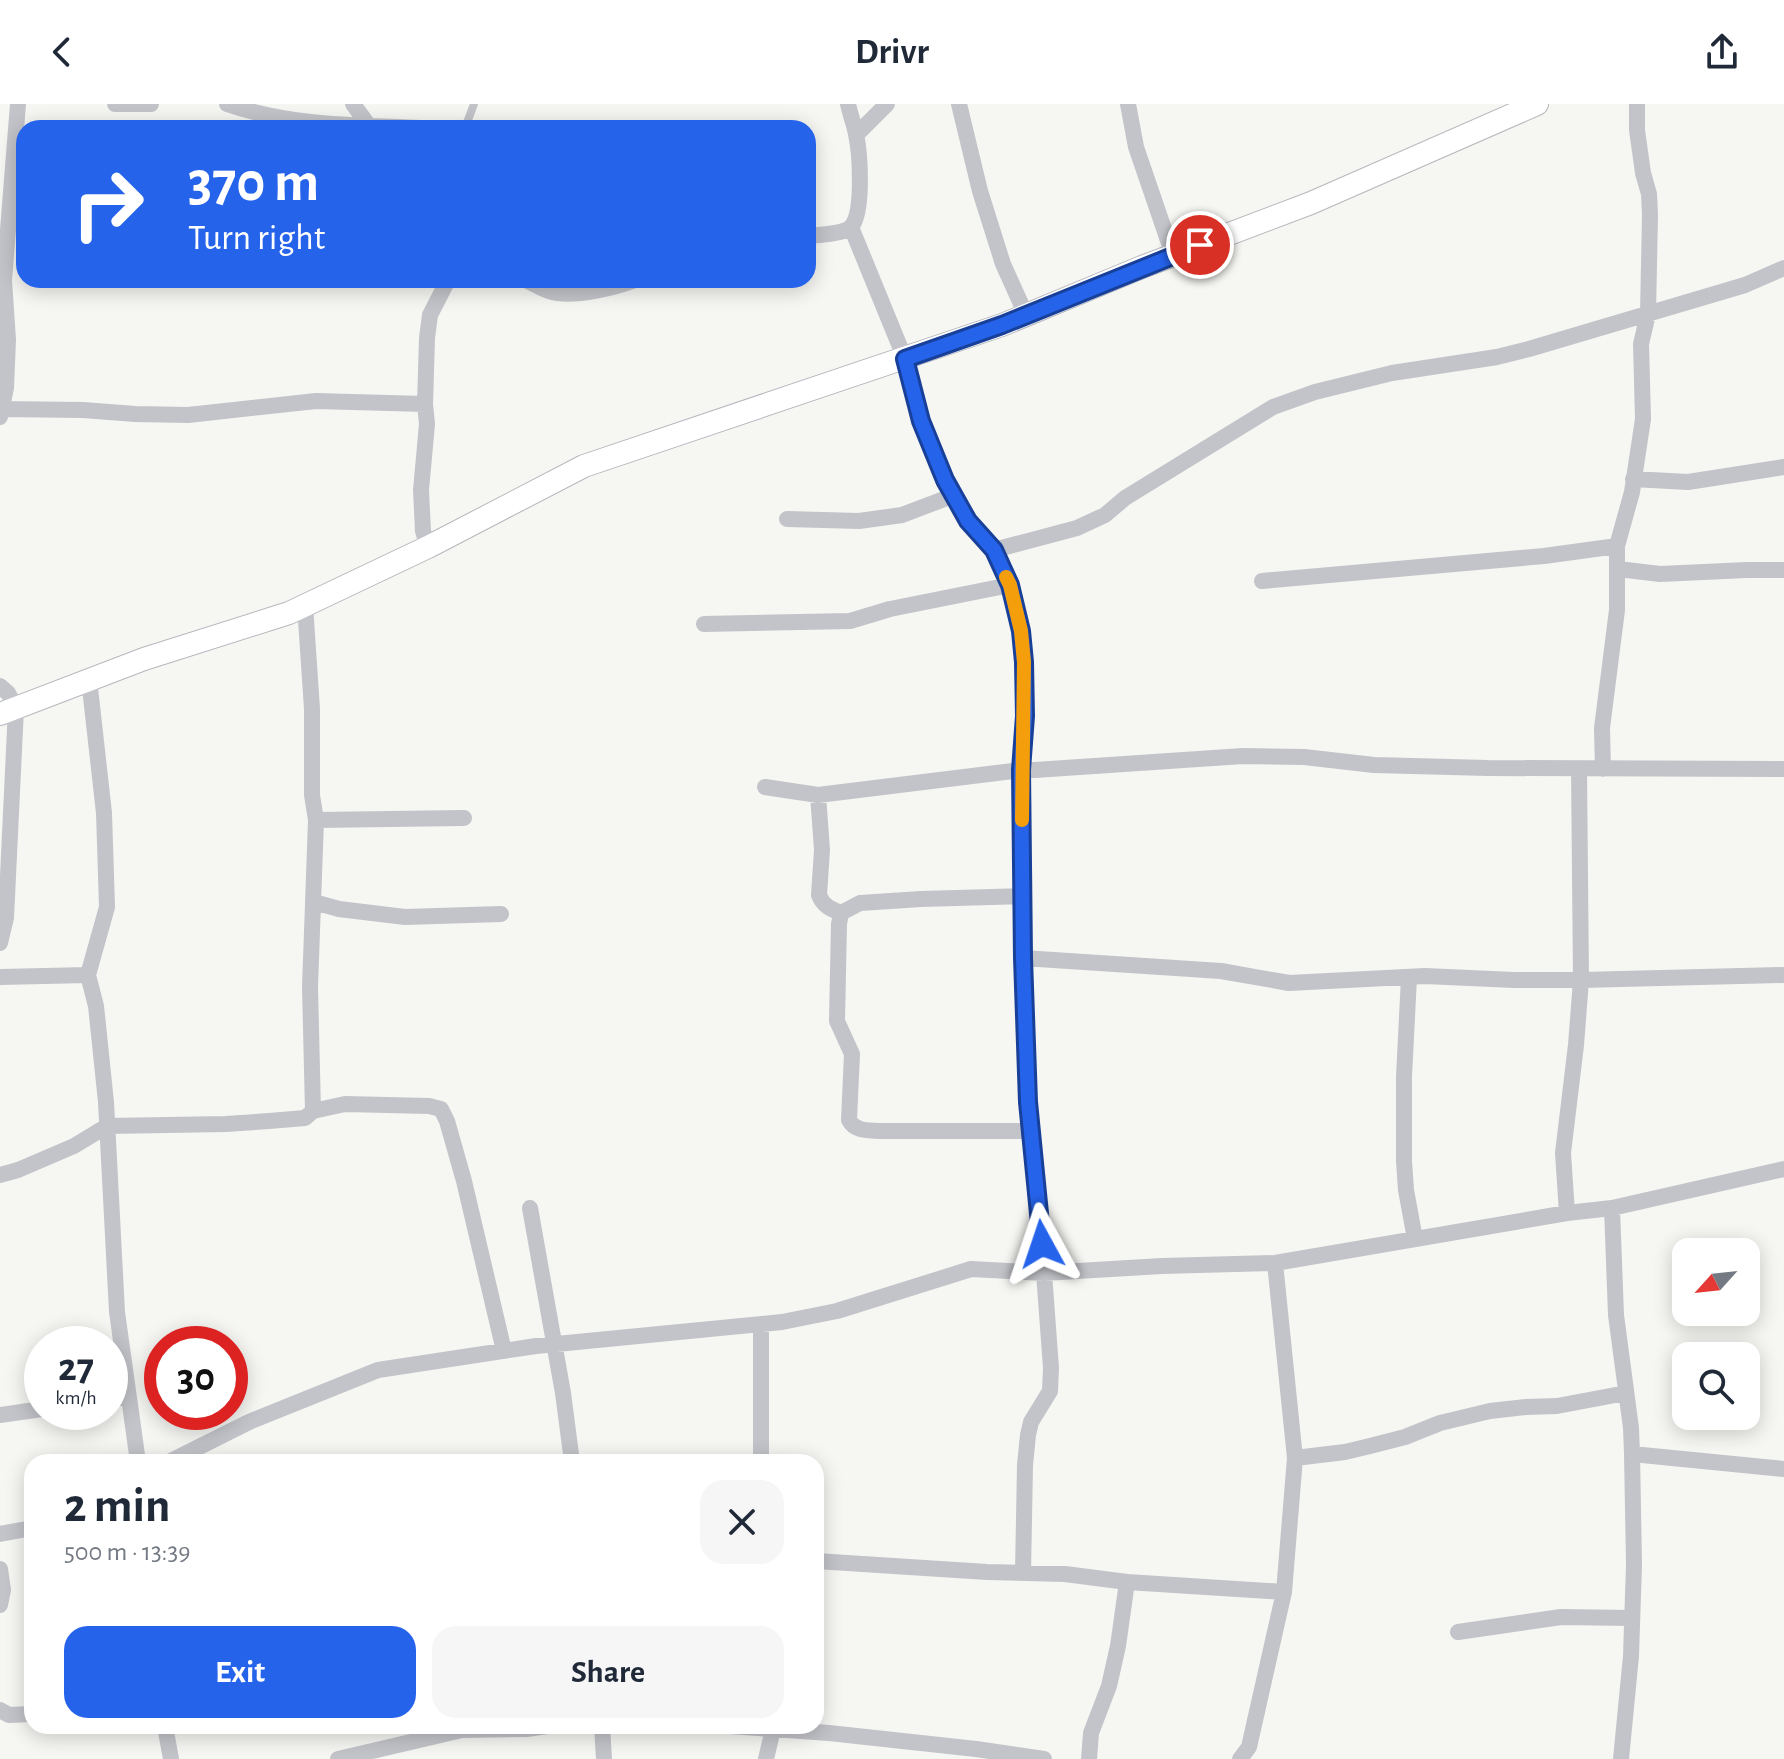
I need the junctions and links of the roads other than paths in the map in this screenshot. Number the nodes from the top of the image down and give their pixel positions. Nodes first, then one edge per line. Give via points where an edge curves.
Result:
1 (115, 104) edge
2 (151, 104) edge
3 (227, 104) edge
4 (848, 104) edge
5 (887, 104) edge
6 (959, 104) edge
7 (1128, 104) edge
8 (1537, 104) edge
9 (1637, 104) edge
10 (290, 120) edge
11 (16, 135) edge
12 (856, 135) junction
13 (11, 212) edge
14 (851, 227) junction
15 (816, 235) edge
16 (1173, 255) junction
17 (1784, 268) edge
18 (444, 288) edge
19 (544, 288) edge
20 (607, 288) edge
21 (1648, 314) junction
22 (1026, 315) junction
23 (905, 359) junction
24 (425, 404) junction
25 (1, 412) edge
26 (1784, 467) edge
27 (1633, 479) junction
28 (952, 496) junction
29 (787, 519) dead end
30 (1617, 546) junction
31 (428, 547) junction
32 (994, 550) junction
33 (1618, 569) junction
34 (1784, 570) edge
35 (1262, 581) dead end
36 (1010, 585) junction
37 (305, 605) junction
38 (704, 624) dead end
39 (89, 679) junction
40 (0, 686) edge
41 (8, 711) edge
42 (1579, 769) junction
43 (1603, 769) junction
44 (1784, 769) edge
45 (1021, 770) junction
46 (765, 787) dead end
47 (818, 795) junction
48 (464, 818) dead end
49 (316, 820) junction
50 (1023, 896) junction
51 (314, 902) junction
52 (841, 913) junction
53 (501, 914) dead end
54 (0, 943) edge
55 (1023, 958) junction
56 (88, 975) junction
57 (1784, 975) edge
58 (0, 977) edge
59 (1409, 977) junction
60 (1581, 980) junction
61 (313, 1111) junction
62 (107, 1126) junction
63 (1031, 1131) junction
64 (1784, 1169) edge
65 (0, 1175) edge
66 (530, 1208) dead end
67 (1612, 1208) junction
68 (1567, 1213) junction
69 (1415, 1239) junction
70 (1275, 1263) junction
71 (1044, 1273) junction
72 (761, 1324) junction
73 (119, 1326) edge
74 (553, 1345) junction
75 (504, 1351) junction
76 (1626, 1393) junction
77 (128, 1397) edge
78 (24, 1412) edge
79 (0, 1415) edge
80 (137, 1454) edge
81 (185, 1454) edge
82 (571, 1454) edge
83 (761, 1454) edge
84 (1632, 1454) junction
85 (1295, 1458) junction
86 (1784, 1469) edge
87 (24, 1530) edge
88 (0, 1534) edge
89 (824, 1562) edge
90 (0, 1569) edge
91 (1023, 1573) junction
92 (1127, 1582) junction
93 (1284, 1592) junction
94 (0, 1605) edge
95 (1632, 1618) junction
96 (1458, 1632) dead end
97 (0, 1710) edge
98 (24, 1714) edge
99 (824, 1733) edge
100 (166, 1734) edge
101 (403, 1734) edge
102 (602, 1734) edge
103 (772, 1734) edge
104 (382, 1753) edge
105 (938, 1753) edge
106 (171, 1759) edge
107 (338, 1759) edge
108 (604, 1759) edge
109 (766, 1759) edge
110 (1044, 1759) edge
111 (1089, 1759) edge
112 (1240, 1759) edge
113 (1621, 1759) edge

1 - 2 street
3 - 10 street
4 - 12 street
5 - 12 street
6 - 22 street via 1003,264
7 - 16 street via 1136,147
8 - 16 street via 1311,203
9 - 21 street via 1649,194
11 - 13 street
12 - 14 street via 860,190
13 - 25 street via 4,280 8,362
14 - 15 street
14 - 23 street
16 - 22 street
17 - 21 street
18 - 24 street via 430,315
19 - 20 street via 567,293
21 - 27 street via 1641,344 1643,419
21 - 32 street via 1497,357 1392,373 1273,407 1105,515
22 - 23 street
23 - 28 street via 921,421
23 - 31 street via 584,466
24 - 25 street via 316,401 188,415
24 - 31 street via 421,490
26 - 27 street via 1688,482
27 - 30 street
28 - 29 street via 902,515 859,521
28 - 32 street
30 - 33 street
30 - 35 street
31 - 37 street
32 - 36 street
33 - 34 street via 1660,574
33 - 43 street via 1602,728
36 - 38 street via 850,621
36 - 45 street via 1024,662
37 - 39 street
37 - 49 street
39 - 41 street
39 - 56 street via 104,813 107,907
40 - 41 street via 8,693
41 - 54 street via 6,918
42 - 43 street
42 - 45 street via 1243,756
42 - 60 street
43 - 44 street
45 - 47 street
45 - 50 street
46 - 47 street
47 - 52 street via 819,895
48 - 49 street
49 - 51 street
50 - 52 street via 860,903
50 - 55 street
51 - 53 street via 405,917
51 - 61 street
52 - 63 street via 837,1021 852,1054 852,1125 881,1131
55 - 59 street via 1221,971 1289,983
55 - 63 street
56 - 58 street
56 - 62 street via 96,1006
57 - 60 street
59 - 60 street
59 - 69 street via 1404,1161
60 - 68 street via 1563,1153
61 - 62 street via 305,1118 269,1121
61 - 75 street via 345,1104 441,1109 464,1181
62 - 65 street via 74,1146
62 - 73 street
63 - 71 street
64 - 67 street
66 - 74 street
67 - 68 street
67 - 76 street via 1616,1315
68 - 69 street
69 - 70 street
70 - 71 street
70 - 85 street
71 - 72 street via 971,1269 837,1311
71 - 91 street via 1050,1391 1028,1435
72 - 74 street
72 - 83 street
74 - 75 street
74 - 82 street
75 - 81 street via 378,1370
76 - 84 street
76 - 85 street via 1490,1411 1370,1446
77 - 80 street
78 - 79 street
84 - 86 street
84 - 95 street
85 - 93 street
87 - 88 street
89 - 91 street
90 - 94 street
91 - 92 street
92 - 93 street
92 - 111 street via 1118,1646 1091,1733
93 - 112 street via 1249,1747
95 - 96 street via 1561,1617
95 - 113 street
97 - 98 street
99 - 105 street
100 - 106 street
101 - 104 street
102 - 108 street
103 - 109 street
104 - 107 street
105 - 110 street via 976,1749

